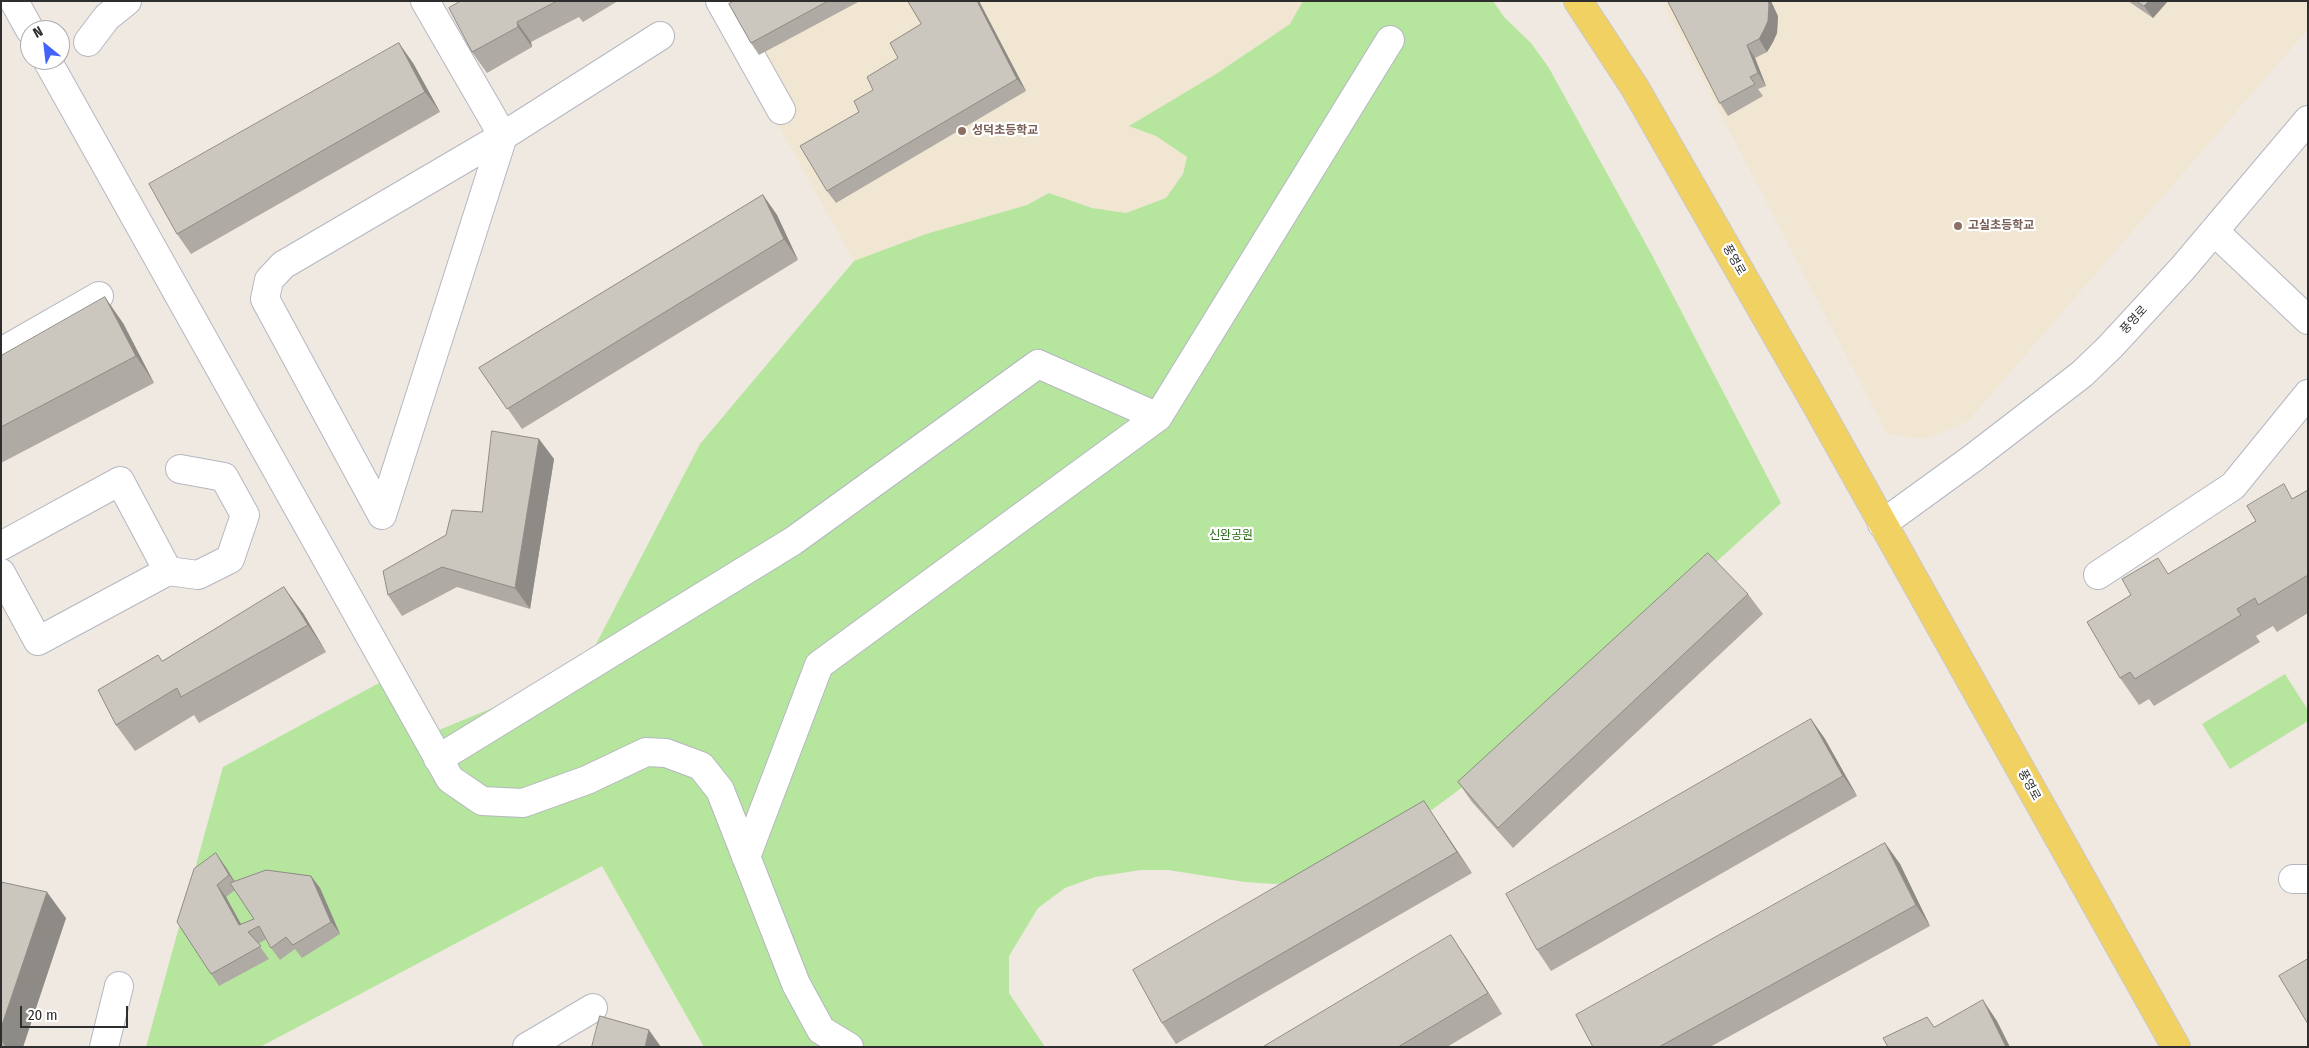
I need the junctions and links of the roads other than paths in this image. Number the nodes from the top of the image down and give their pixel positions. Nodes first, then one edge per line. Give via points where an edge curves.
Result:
1 (14, 1) edge
2 (127, 1) edge
3 (425, 1) edge
4 (720, 1) edge
5 (1578, 1) edge
6 (24, 20) edge
7 (660, 36) dead end
8 (1390, 40) dead end
9 (88, 42) dead end
10 (53, 70) edge
11 (781, 110) dead end
12 (2308, 120) edge
13 (503, 136) junction
14 (2214, 230) junction
15 (99, 296) dead end
16 (2308, 320) edge
17 (1, 352) edge
18 (2308, 394) edge
19 (1158, 417) junction
20 (180, 469) dead end
21 (1882, 524) junction
22 (1, 546) edge
23 (168, 571) junction
24 (1, 573) edge
25 (2098, 575) dead end
26 (438, 759) junction
27 (746, 857) junction
28 (119, 986) dead end
29 (593, 1008) dead end
30 (104, 1047) edge
31 (527, 1047) edge
32 (849, 1047) edge
33 (2176, 1047) edge

1 - 6 street
2 - 9 street via 107,17
3 - 13 street
4 - 11 street
5 - 21 main road, 풍영로 via 1640,97
7 - 13 street
8 - 19 street
10 - 26 street
12 - 14 street, 풍영로
13 - 13 street via 283,265 269,280 265,299 382,515
14 - 16 street
14 - 21 street, 풍영로 via 2082,374
15 - 17 street
18 - 25 street via 2234,486
19 - 26 street via 1038,364 793,541
19 - 27 street via 818,665
20 - 23 street via 224,477 245,515 230,559 198,575
21 - 33 main road, 풍영로
22 - 23 street via 120,481
23 - 24 street via 38,641
26 - 27 street via 450,779 482,800 523,803 587,780 646,752 666,753 701,766 720,790
27 - 32 street via 796,984 821,1030
28 - 30 street
29 - 31 street

